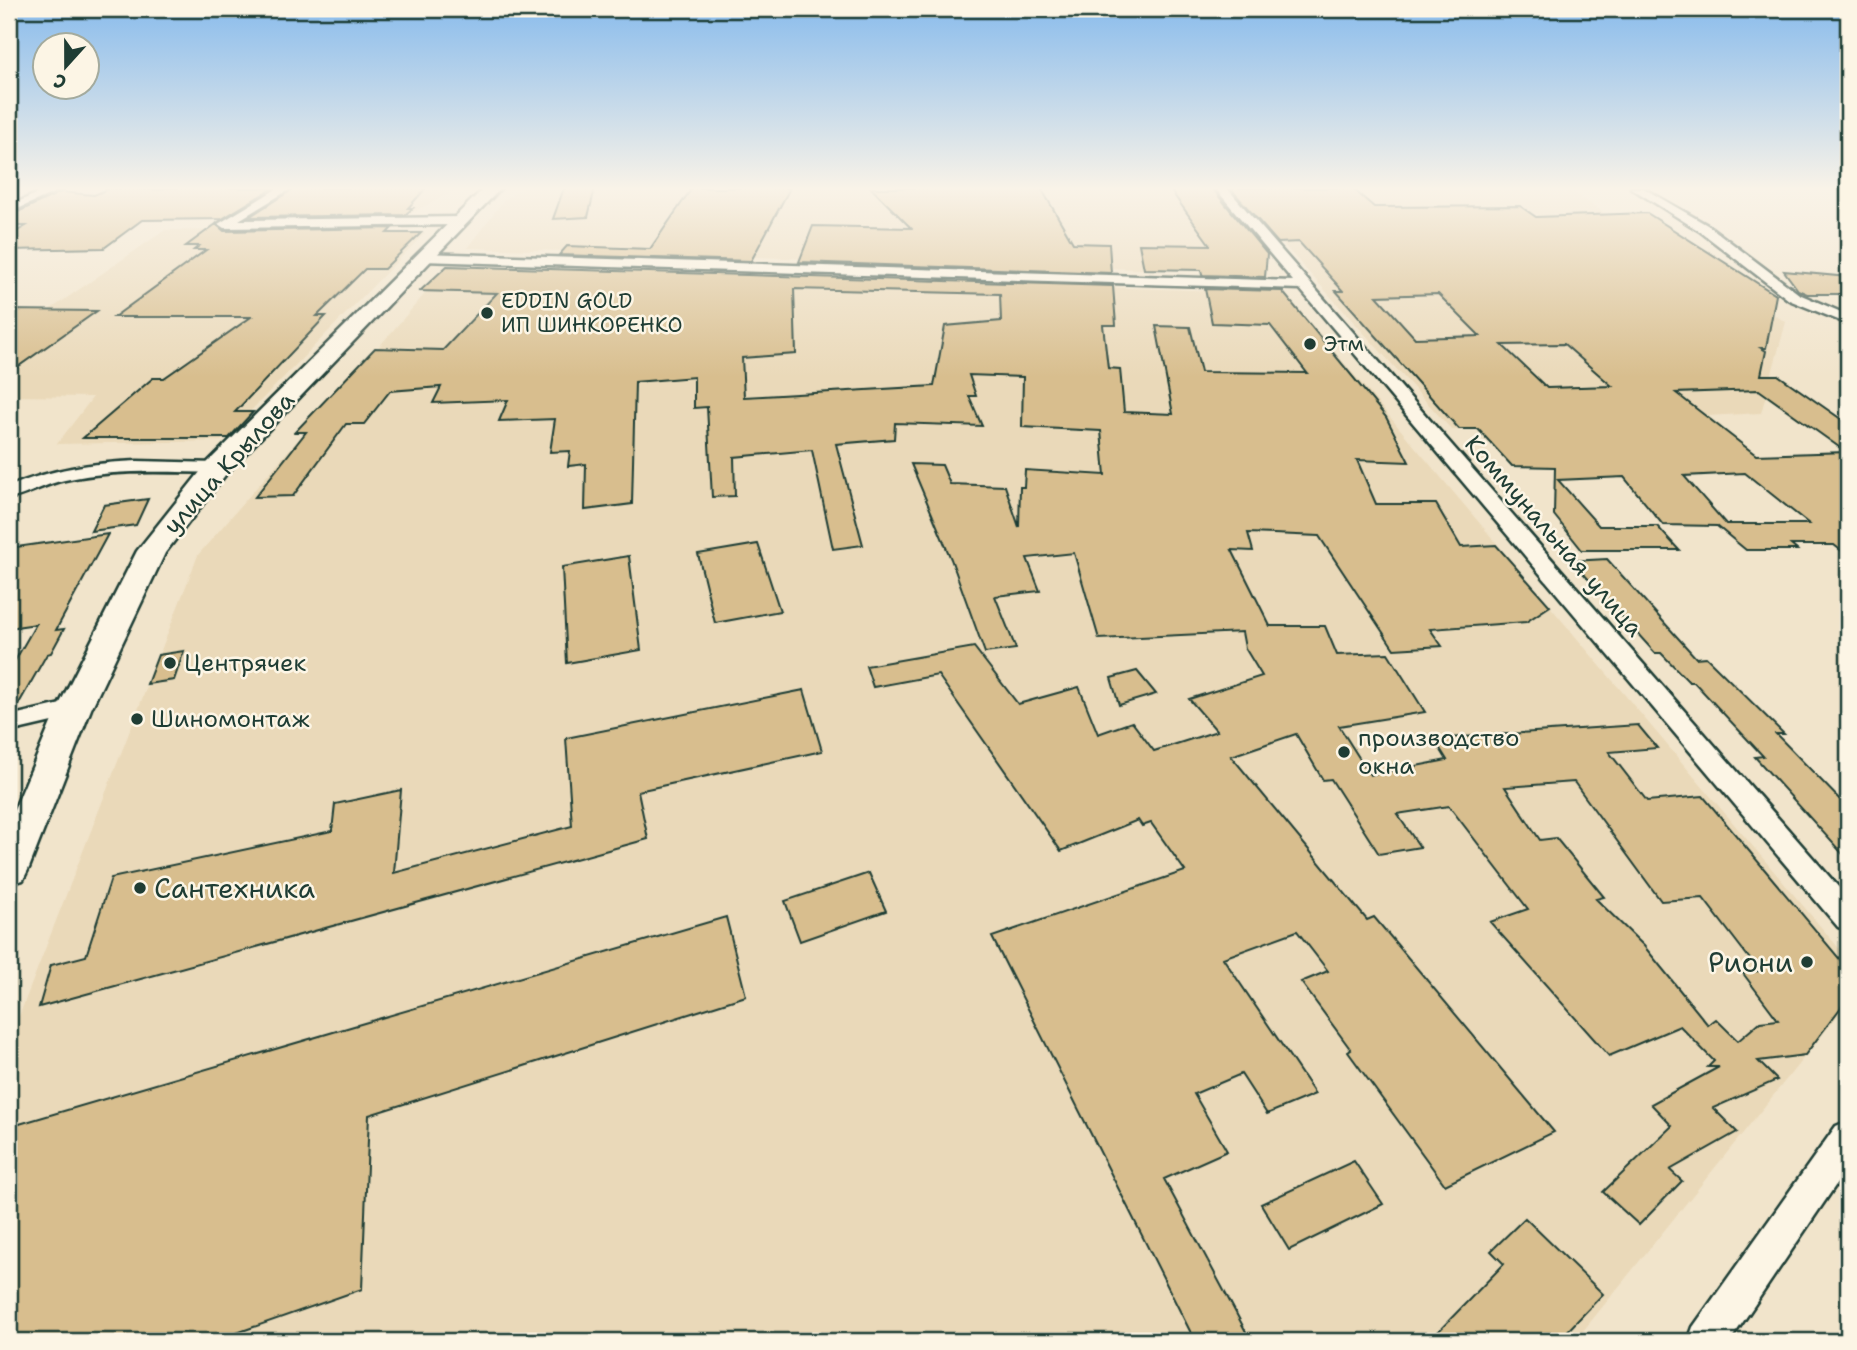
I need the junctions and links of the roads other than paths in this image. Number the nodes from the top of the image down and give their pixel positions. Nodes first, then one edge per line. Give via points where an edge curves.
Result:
1 (428, 251) edge
2 (1274, 251) edge
3 (1734, 251) edge
4 (422, 257) junction
5 (1303, 285) junction
6 (1848, 320) edge
7 (216, 468) junction
8 (9, 494) edge
9 (74, 709) junction
10 (9, 724) edge
11 (9, 868) edge
12 (1848, 918) edge
13 (1848, 1138) edge
14 (1707, 1341) edge

1 - 4 main road, улица Крылова
2 - 5 street, Коммунальная улица
3 - 6 street via 1794,296
4 - 5 street
4 - 7 main road, улица Крылова
5 - 12 street, Коммунальная улица
7 - 8 street via 72,470 33,481
7 - 9 main road, улица Крылова via 151,551
9 - 10 street
9 - 11 main road, улица Крылова
13 - 14 street

